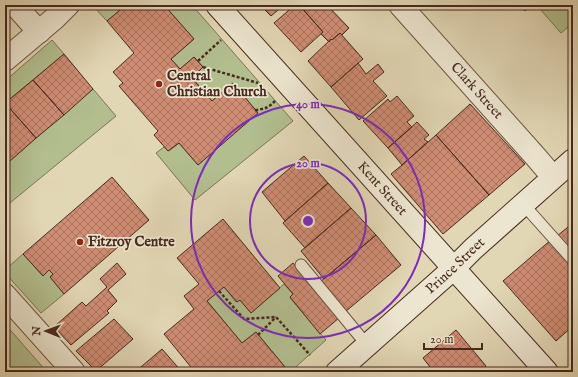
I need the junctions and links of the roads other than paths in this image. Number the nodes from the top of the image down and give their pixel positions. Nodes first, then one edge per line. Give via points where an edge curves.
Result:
1 (15, 5) edge
2 (68, 5) edge
3 (217, 5) edge
4 (400, 5) edge
5 (39, 32) junction
6 (5, 60) edge
7 (573, 160) edge
8 (553, 178) junction
9 (523, 204) junction
10 (573, 260) edge
11 (302, 265) dead end
12 (453, 269) junction
13 (5, 295) edge
14 (367, 346) junction
15 (74, 372) edge
16 (337, 372) edge
17 (547, 372) edge

1 - 5 street
2 - 5 street
3 - 12 street, Kent Street
4 - 8 street, Clark Street
5 - 6 street
7 - 8 street, Prince Street
8 - 9 street, Prince Street
9 - 10 lane
9 - 12 street, Prince Street
11 - 14 lane
12 - 14 street, Prince Street
12 - 17 street, Kent Street
13 - 15 street
14 - 16 street, Prince Street

